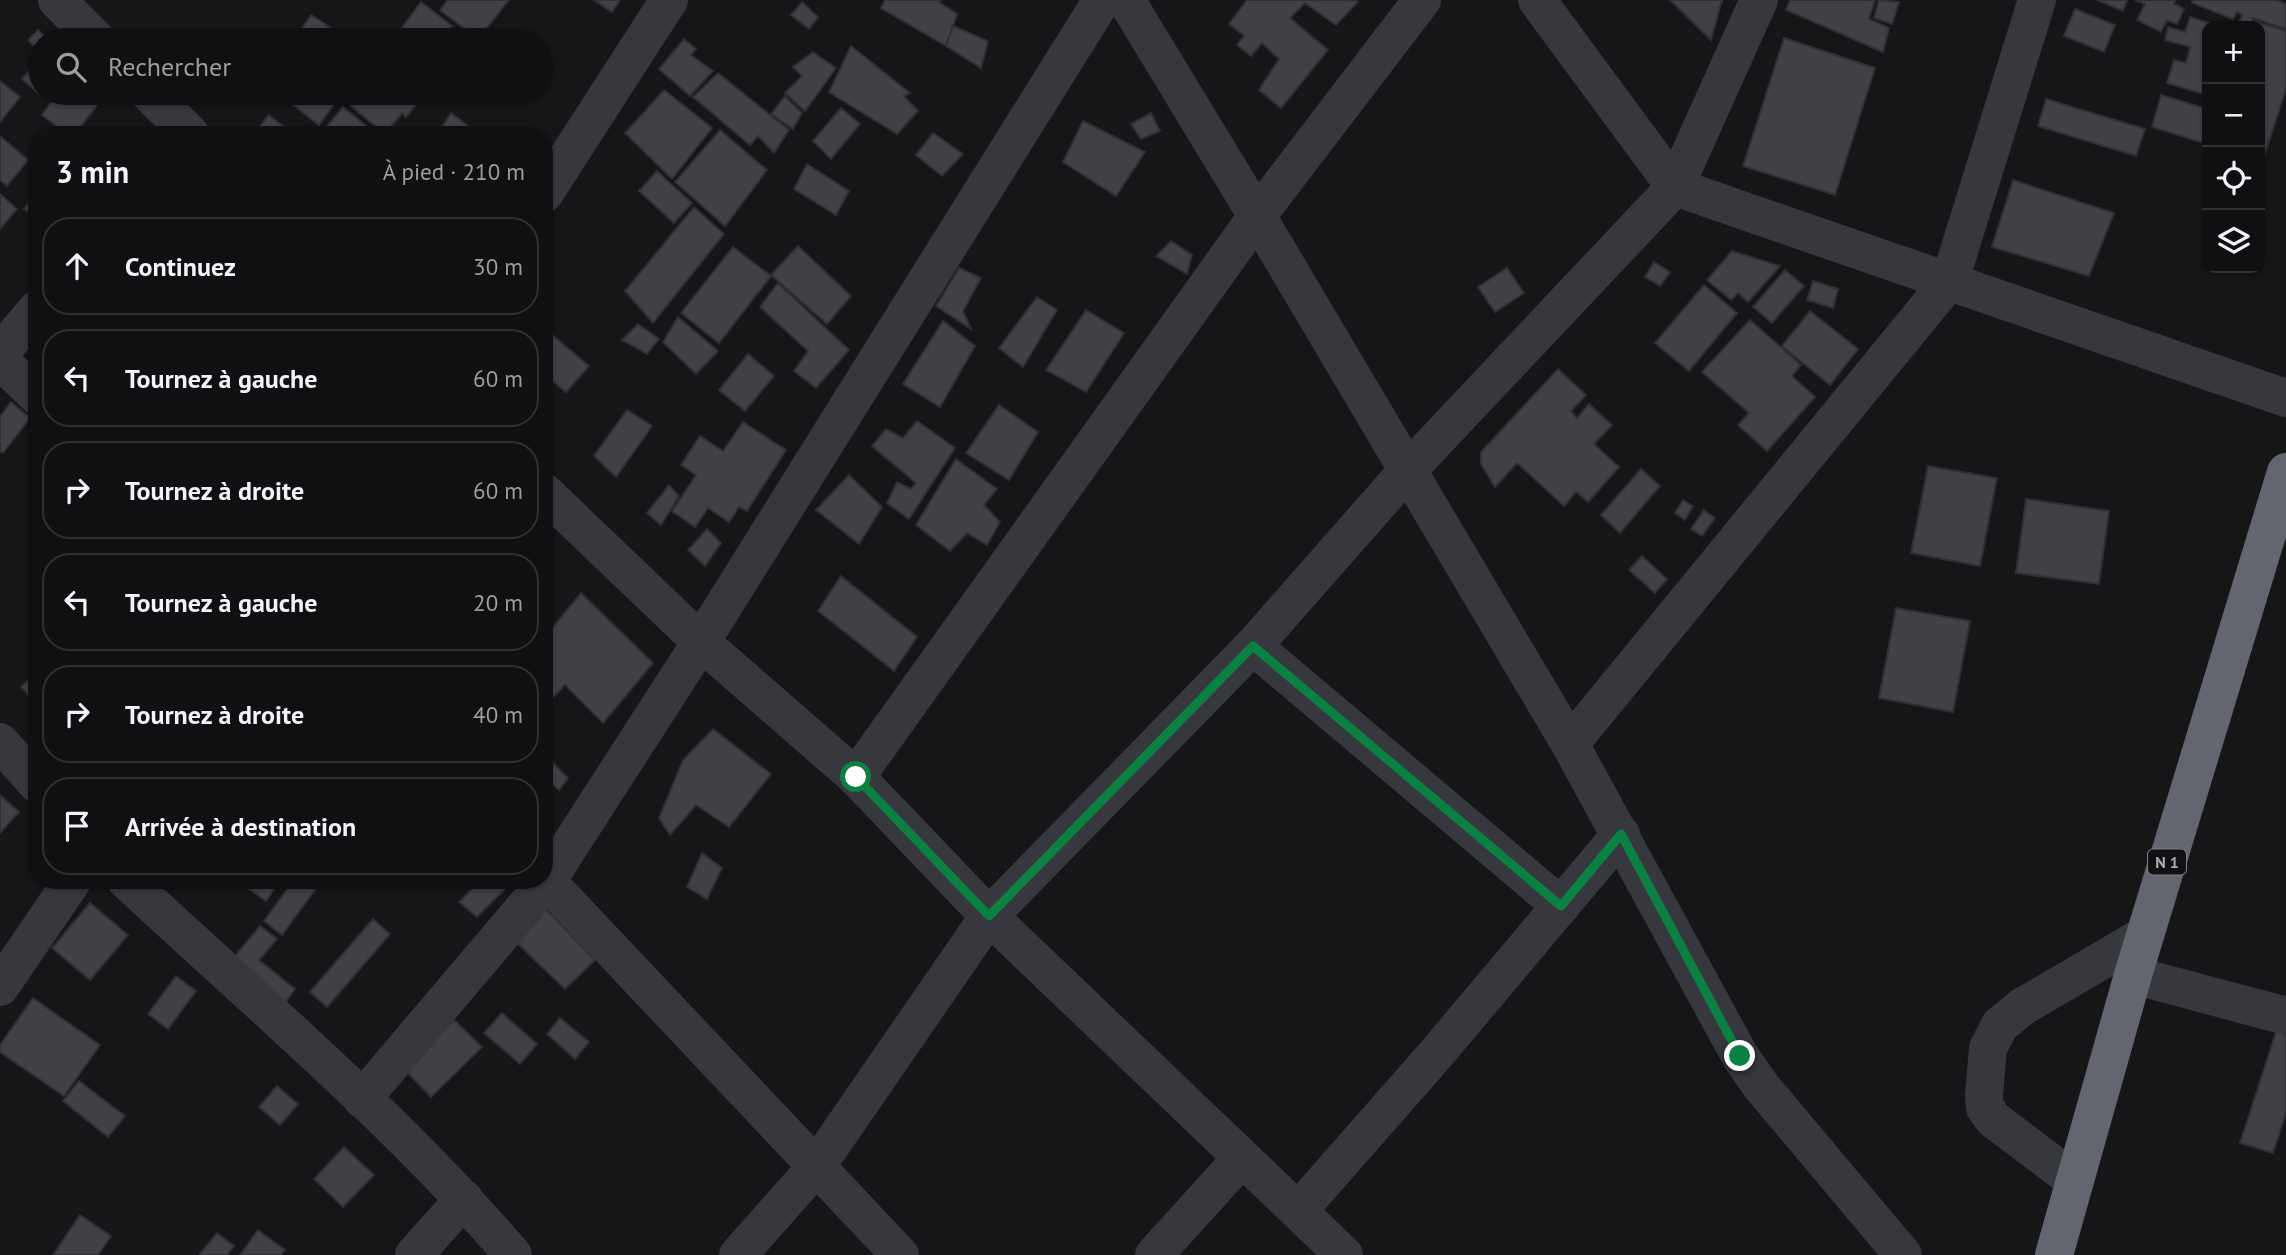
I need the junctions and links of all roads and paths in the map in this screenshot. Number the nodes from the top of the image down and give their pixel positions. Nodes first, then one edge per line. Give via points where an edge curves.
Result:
1 (57, 0) edge
2 (669, 0) edge
3 (1102, 0) edge
4 (1126, 0) edge
5 (1422, 0) edge
6 (1537, 0) edge
7 (1759, 0) edge
8 (2037, 0) edge
9 (85, 28) edge
10 (160, 105) edge
11 (180, 126) edge
12 (553, 180) edge
13 (1675, 187) junction
14 (1257, 216) junction
15 (1950, 280) junction
16 (28, 319) edge
17 (0, 352) edge
18 (0, 360) edge
19 (28, 387) edge
20 (2286, 397) edge
21 (1408, 470) junction
22 (2286, 472) edge
23 (553, 501) edge
24 (701, 642) junction
25 (1253, 646) junction
26 (0, 742) edge
27 (1570, 744) junction
28 (28, 774) edge
29 (856, 777) junction
30 (1621, 834) junction
31 (553, 867) edge
32 (553, 888) edge
33 (67, 889) edge
34 (136, 889) edge
35 (537, 889) edge
36 (1561, 906) junction
37 (989, 916) junction
38 (2145, 935) junction
39 (2133, 975) junction
40 (0, 987) edge
41 (2286, 1016) edge
42 (362, 1099) junction
43 (1242, 1158) junction
44 (816, 1167) junction
45 (2075, 1181) junction
46 (464, 1199) junction
47 (1298, 1211) junction
48 (414, 1255) edge
49 (513, 1255) edge
50 (738, 1255) edge
51 (900, 1255) edge
52 (1154, 1255) edge
53 (1344, 1255) edge
54 (1903, 1255) edge
55 (2054, 1255) edge

1 - 9 street
2 - 12 street
3 - 24 street
4 - 14 street
5 - 14 street
6 - 13 street
7 - 13 street
8 - 15 street
10 - 11 street
13 - 15 street
13 - 21 street
14 - 21 street
14 - 29 street
15 - 20 street
15 - 27 street
16 - 17 street
18 - 19 street
21 - 25 street
21 - 27 street
22 - 38 highway, N 1
23 - 24 street
24 - 29 street
24 - 31 street
25 - 36 street
25 - 37 street
26 - 28 street
27 - 30 street
29 - 37 street
30 - 36 street
30 - 54 street via 1740,1056
32 - 44 street
33 - 40 street
34 - 42 street
35 - 42 street
36 - 47 street
37 - 43 street
37 - 44 street
38 - 39 highway, N 1
38 - 45 street via 2022,1007 2000,1025 1988,1048 1985,1108 1993,1119
39 - 41 street
39 - 45 highway, N 1
42 - 46 street
43 - 47 street
43 - 52 street
44 - 50 street
44 - 51 street
45 - 55 highway, N 1
46 - 48 street
46 - 49 street
47 - 53 street

